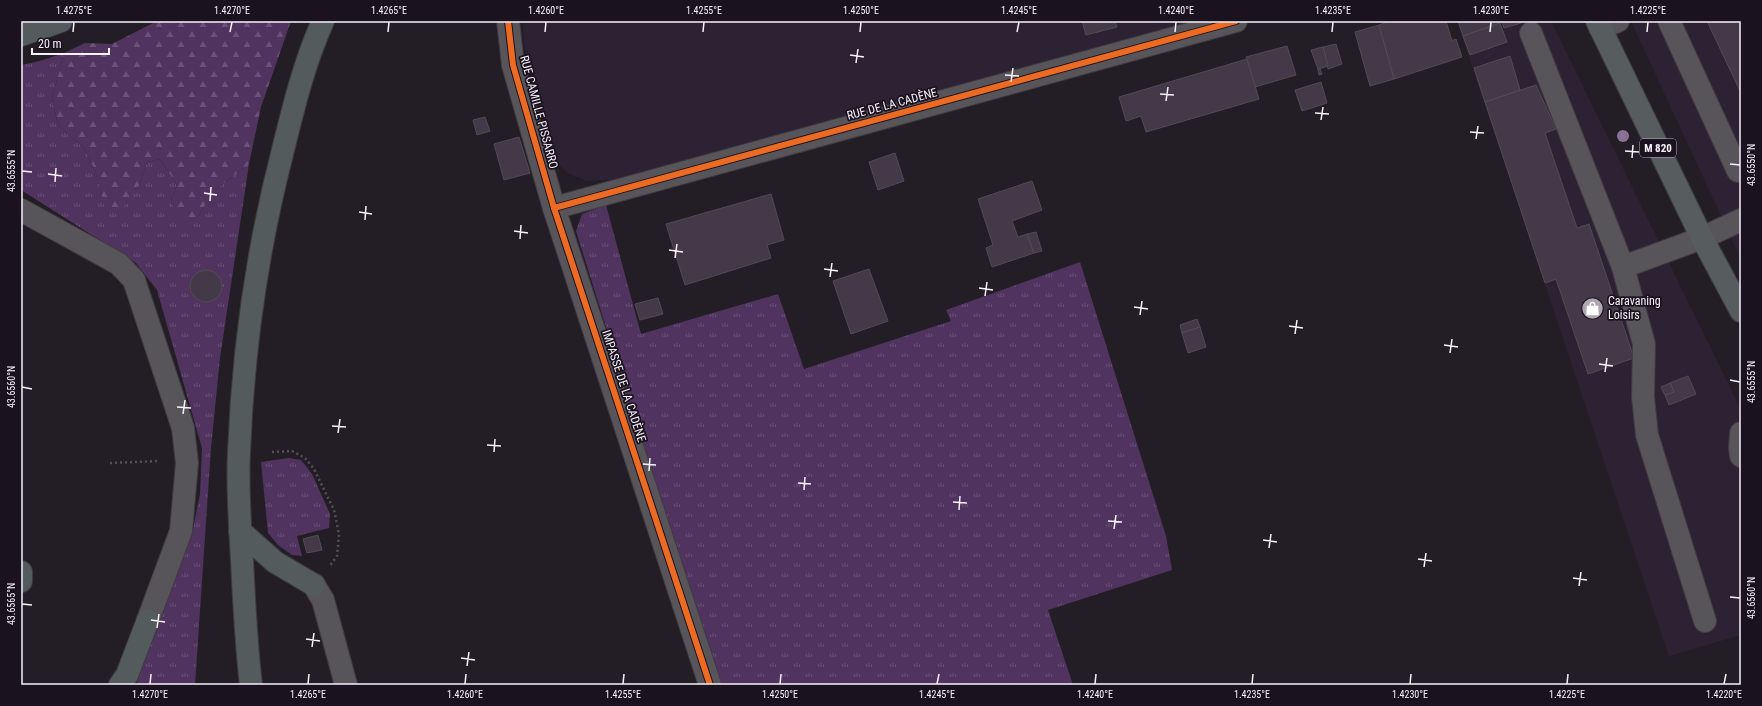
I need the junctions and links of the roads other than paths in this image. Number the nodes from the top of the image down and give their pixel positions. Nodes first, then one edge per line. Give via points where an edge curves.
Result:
1 (61, 21) edge
2 (323, 21) edge
3 (508, 21) edge
4 (1236, 21) edge
5 (1669, 21) edge
6 (1605, 23) edge
7 (29, 33) edge
8 (1530, 33) dead end
9 (1738, 171) dead end
10 (554, 208) junction
11 (21, 210) edge
12 (1741, 220) edge
13 (1702, 238) junction
14 (1623, 267) junction
15 (1720, 274) junction
16 (1741, 312) edge
17 (1741, 330) edge
18 (1741, 433) edge
19 (1741, 456) edge
20 (240, 531) junction
21 (21, 572) edge
22 (21, 581) edge
23 (314, 586) joint
24 (148, 620) joint
25 (1705, 621) dead end
26 (120, 685) edge
27 (251, 685) edge
28 (346, 685) edge
29 (709, 685) edge

1 - 7 highway
2 - 20 highway via 294,107 272,192 250,313 238,453
3 - 10 street, RUE CAMILLE PISSARRO via 513,65
4 - 10 street, RUE DE LA CADÈNE
5 - 9 street
6 - 13 main road, M 820
8 - 14 street
10 - 29 street, IMPASSE DE LA CADÈNE
11 - 24 street via 119,264 134,280 183,428 187,463 181,530
12 - 13 street
13 - 14 street
13 - 15 main road, M 820
14 - 25 street via 1644,344 1643,397 1647,435
15 - 16 main road, M 820
15 - 17 main road, M 820
18 - 19 street
20 - 23 highway via 276,562
20 - 27 highway
21 - 22 highway
23 - 28 street via 323,600
24 - 26 highway via 127,675

